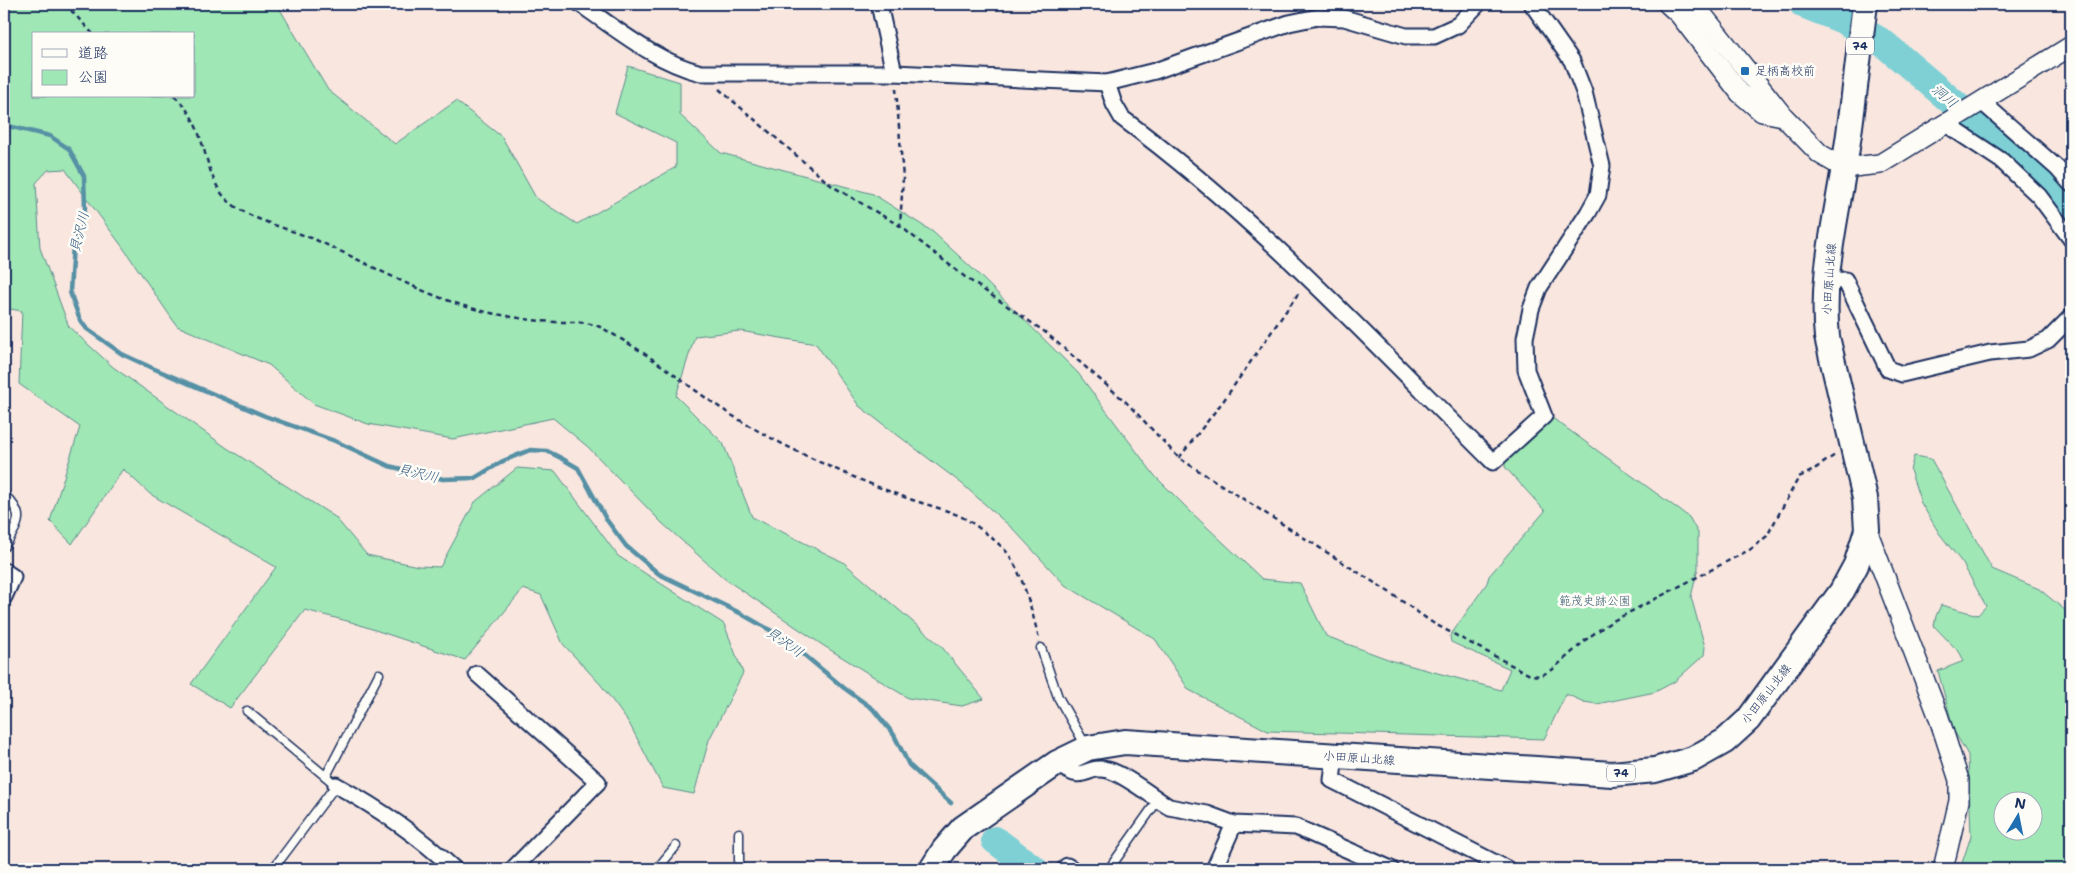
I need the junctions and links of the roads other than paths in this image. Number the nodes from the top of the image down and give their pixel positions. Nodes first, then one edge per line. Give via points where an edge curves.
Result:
1 (580, 4) edge
2 (879, 4) edge
3 (1478, 4) edge
4 (1532, 4) edge
5 (1668, 4) edge
6 (1694, 4) edge
7 (1865, 4) edge
8 (2071, 46) edge
9 (894, 73) junction
10 (1107, 82) junction
11 (1981, 102) junction
12 (1782, 116) junction
13 (1947, 124) junction
14 (1844, 168) junction
15 (2071, 184) edge
16 (2071, 239) edge
17 (1826, 282) junction
18 (2071, 317) edge
19 (4, 495) edge
20 (1867, 530) junction
21 (4, 546) edge
22 (4, 571) edge
23 (4, 597) edge
24 (1041, 648) road end
25 (379, 674) dead end
26 (477, 674) dead end
27 (247, 711) dead end
28 (1088, 748) junction
29 (1335, 756) junction
30 (1057, 763) junction
31 (331, 780) junction
32 (1158, 800) junction
33 (1234, 824) junction
34 (739, 833) dead end
35 (676, 846) dead end
36 (273, 869) edge
37 (454, 869) edge
38 (513, 869) edge
39 (657, 869) edge
40 (740, 869) edge
41 (932, 869) edge
42 (1065, 869) edge
43 (1072, 869) edge
44 (1109, 869) edge
45 (1214, 869) edge
46 (1391, 869) edge
47 (1507, 869) edge
48 (1943, 869) edge

1 - 9 street via 643,47 682,68 701,73
2 - 9 street
3 - 10 street via 1458,25 1434,36 1406,36 1344,18 1318,17 1289,23 1155,71
4 - 10 street via 1572,61 1584,92 1602,166 1598,195 1539,288 1530,309 1525,338 1526,370 1544,416 1493,462 1308,279 1206,184 1122,118
5 - 12 street via 1740,93 1762,112
6 - 12 street
7 - 14 main road, 小田原山北線 / 74
8 - 11 street
9 - 10 street
11 - 13 street
11 - 15 street
12 - 14 street via 1820,154
13 - 14 street via 1880,164
13 - 16 street via 2002,161 2039,196
14 - 17 main road, 小田原山北線 / 74
17 - 18 street via 1845,280 1888,369 1902,374 1990,353 2028,349 2048,340
17 - 20 main road, 小田原山北線 / 74 via 1827,337 1864,498
19 - 21 lane via 19,514 18,524
20 - 29 main road, 小田原山北線 / 74 via 1856,565 1842,591 1748,720 1725,741 1693,759 1655,770 1612,774
20 - 48 street via 1938,715 1959,780 1959,801
22 - 23 street via 13,577
24 - 28 lane via 1058,697
25 - 31 lane
26 - 38 street via 598,782
27 - 31 lane
28 - 29 main road, 小田原山北線 / 74 via 1124,742
28 - 30 main road, 小田原山北線 / 74
29 - 47 street via 1332,780
30 - 32 street via 1078,775 1107,770
30 - 41 main road, 小田原山北線 / 74 via 963,828
31 - 36 lane
31 - 37 street via 417,837
32 - 33 street via 1178,810 1207,814
32 - 44 lane
33 - 45 street
33 - 46 street via 1296,827
34 - 40 lane
35 - 39 lane
42 - 43 street via 1067,866

